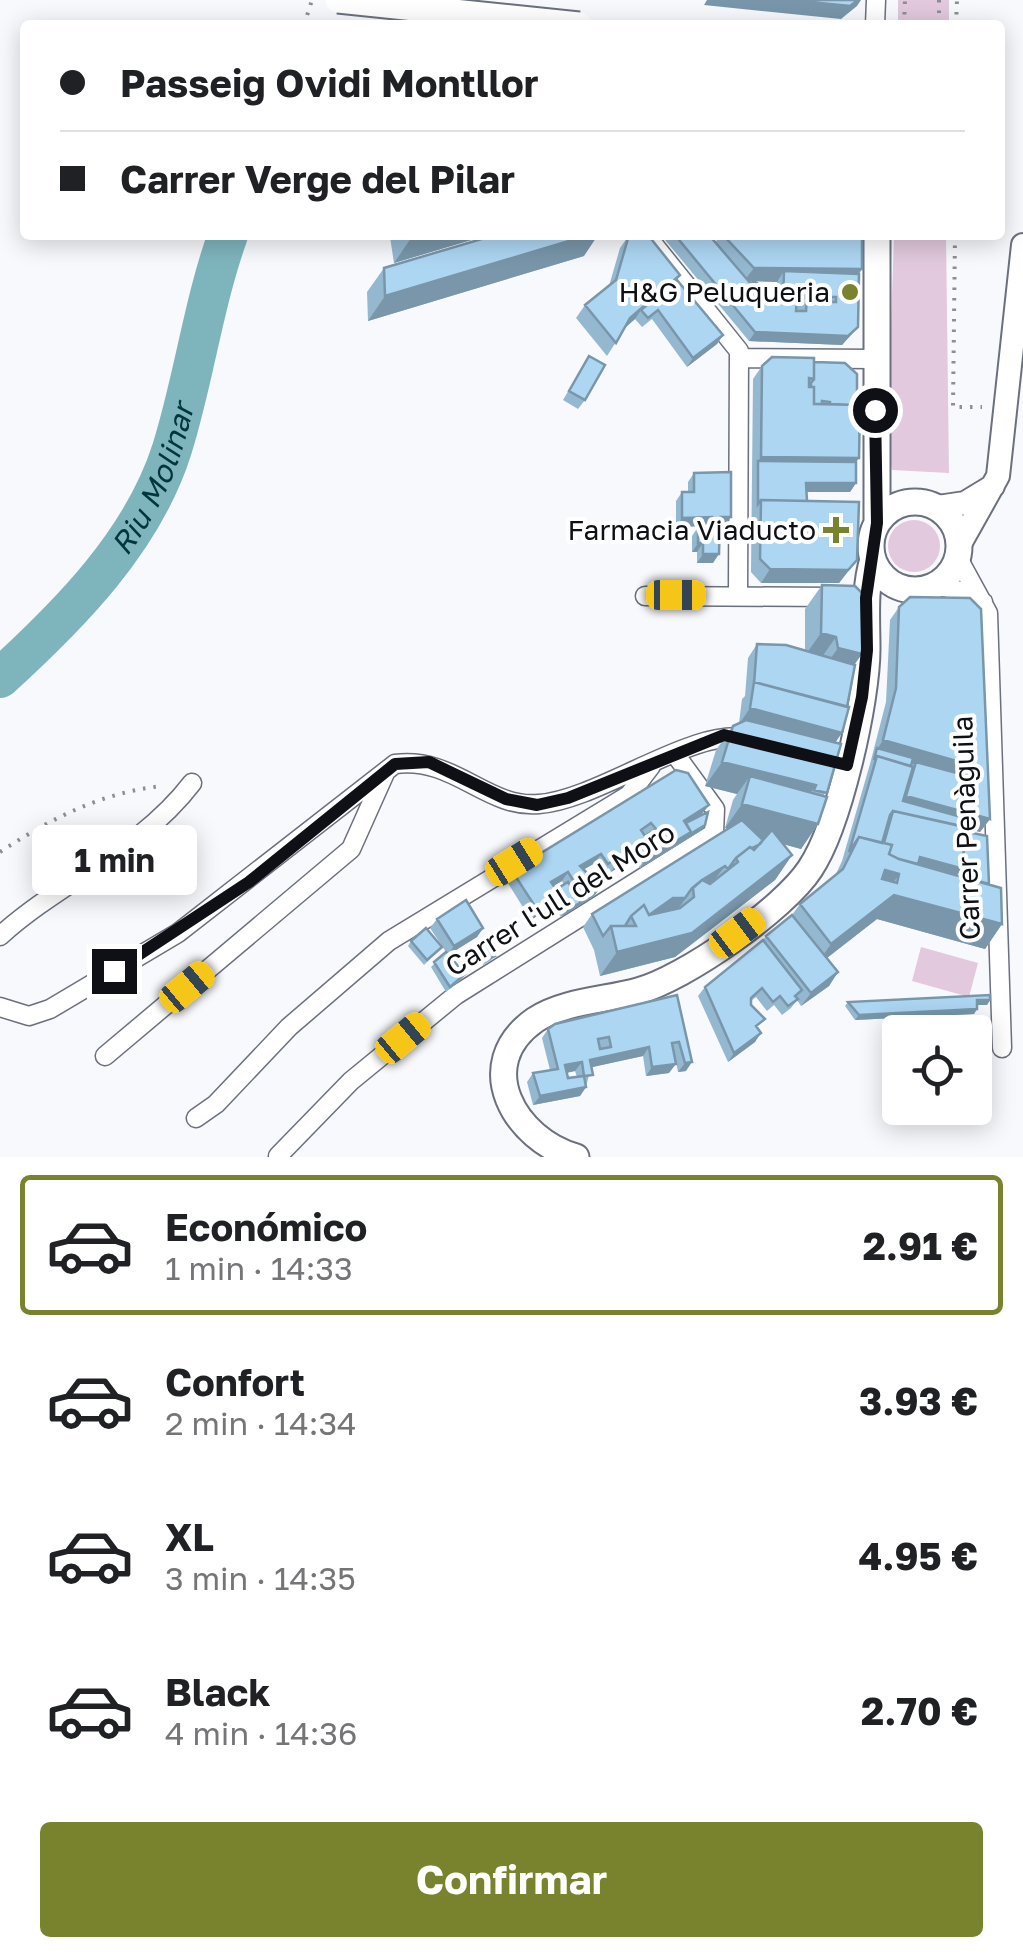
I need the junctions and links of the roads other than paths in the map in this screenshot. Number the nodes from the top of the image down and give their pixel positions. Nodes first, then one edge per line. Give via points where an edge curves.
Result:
1 (338, 0) edge
2 (531, 20) edge
3 (650, 240) edge
4 (876, 240) edge
5 (1023, 245) edge
6 (1021, 298) edge
7 (741, 358) junction
8 (876, 359) junction
9 (875, 452) junction
10 (995, 484) junction
11 (909, 502) junction
12 (938, 507) junction
13 (877, 523) junction
14 (959, 551) junction
15 (873, 558) junction
16 (936, 585) junction
17 (902, 588) junction
18 (738, 594) junction
19 (645, 596) dead end
20 (866, 598) junction
21 (987, 606) junction
22 (866, 642) junction
23 (776, 746) edge
24 (675, 754) junction
25 (651, 766) junction
26 (386, 769) junction
27 (192, 783) road end
28 (0, 936) edge
29 (0, 1007) edge
30 (1002, 1048) dead end
31 (105, 1056) dead end
32 (196, 1118) dead end
33 (278, 1156) edge
34 (576, 1157) edge

1 - 2 main road, bridge
3 - 7 street
4 - 8 main road
5 - 6 street
6 - 10 street
7 - 8 street
7 - 18 street
8 - 9 main road
9 - 11 main road via 889,483
9 - 13 main road
10 - 12 street via 976,498
10 - 14 street
11 - 12 main road
11 - 13 main road
12 - 14 main road via 950,518
13 - 15 main road
14 - 16 main road via 952,572
14 - 21 street, Carrer Penàguila
15 - 17 main road via 886,579
15 - 20 main road
16 - 17 main road
16 - 21 street
17 - 22 main road via 883,600
18 - 19 street
18 - 20 street
20 - 22 main road
21 - 30 street, Carrer Penàguila
22 - 34 main road via 862,697 817,858 800,882 688,970 642,990 546,1014 519,1037 506,1068 512,1110 538,1140
23 - 24 street via 724,735
24 - 25 street
24 - 33 street, Carrer l'ull del Moro via 715,809 714,834 448,1001 351,1081
25 - 26 street via 537,805 506,799 429,762
25 - 32 street via 628,794 389,942
26 - 29 street via 178,933 50,1009 28,1016
26 - 31 street via 351,849
27 - 28 street via 124,851 31,908

